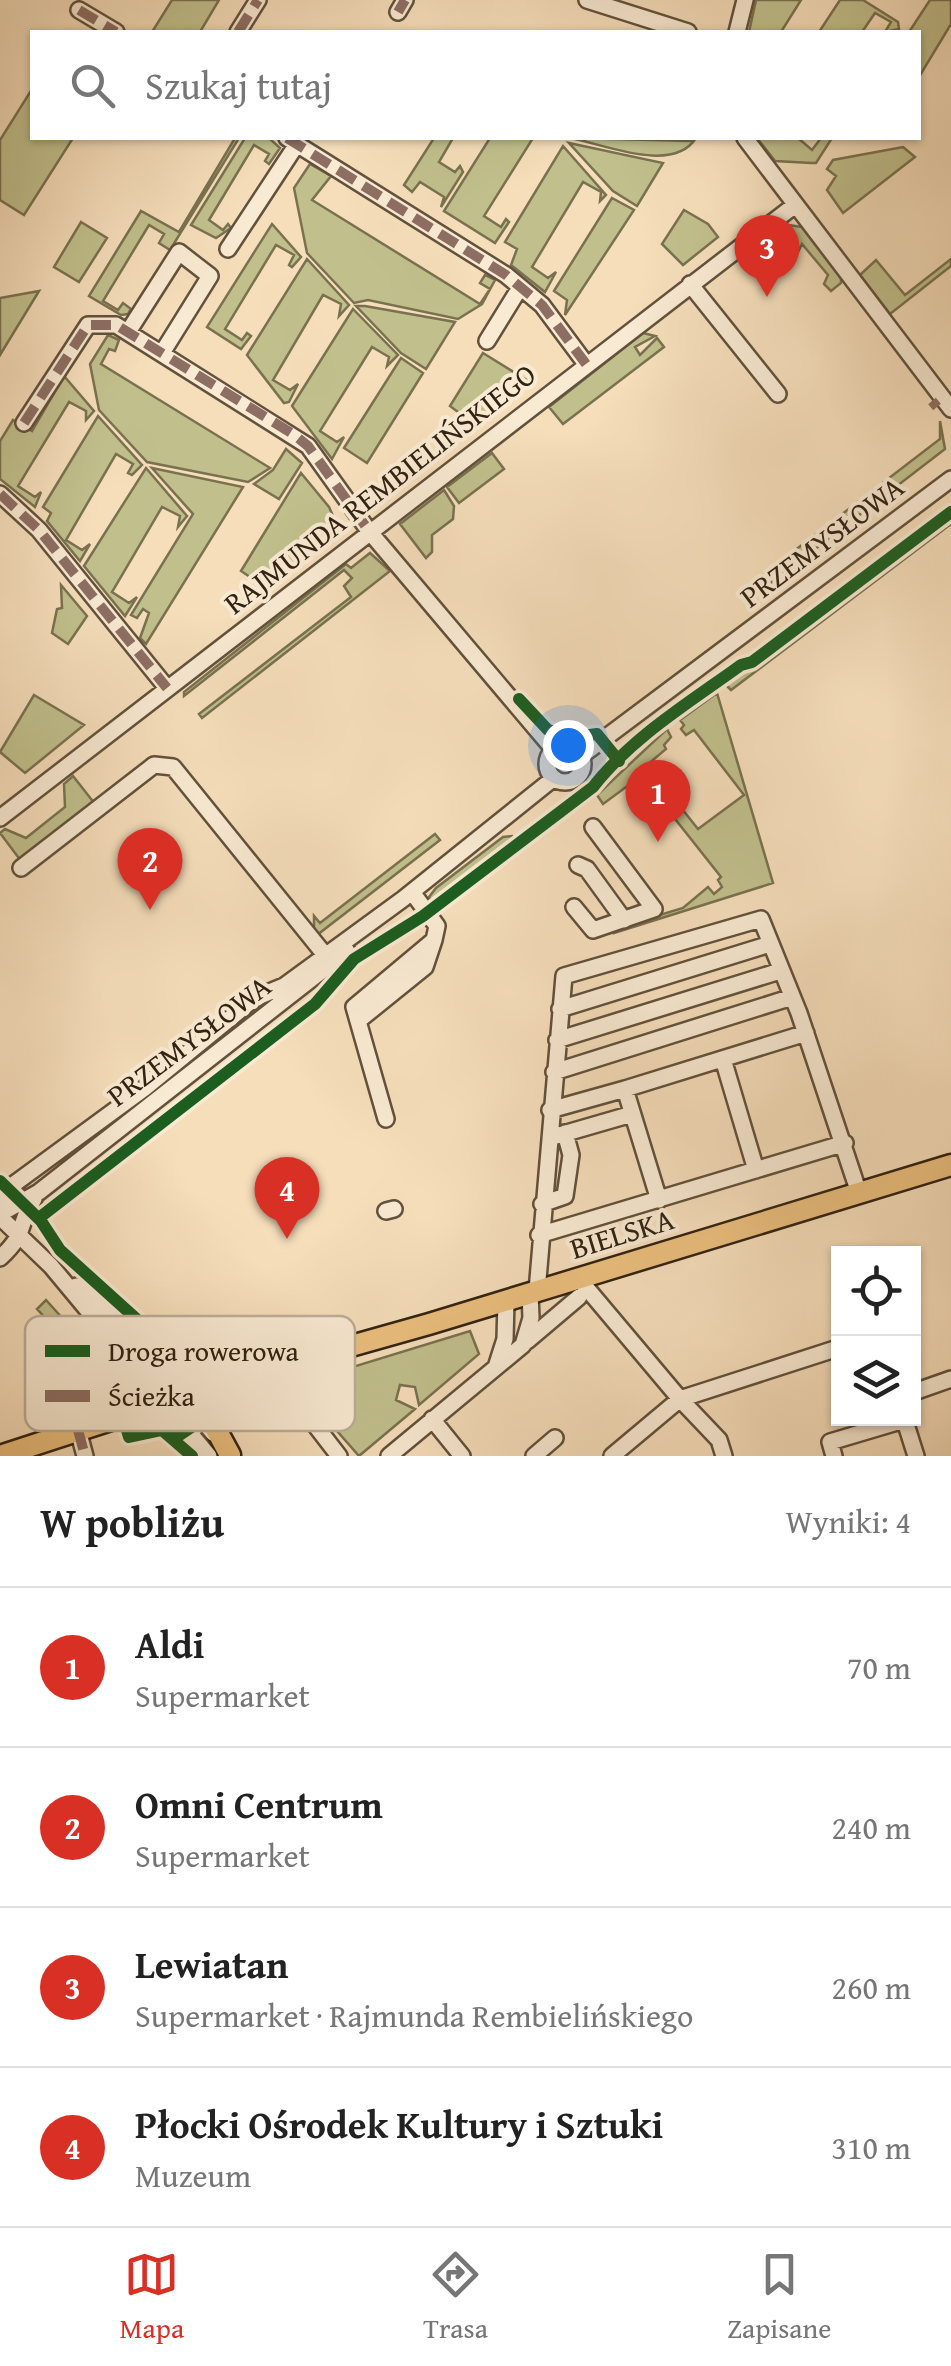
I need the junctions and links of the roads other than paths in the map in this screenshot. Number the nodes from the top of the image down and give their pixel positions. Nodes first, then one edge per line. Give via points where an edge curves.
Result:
1 (258, 0) edge
2 (587, 0) edge
3 (745, 0) edge
4 (79, 10) dead end
5 (113, 30) edge
6 (239, 30) edge
7 (682, 30) edge
8 (738, 30) edge
9 (746, 140) edge
10 (292, 141) edge
11 (795, 206) junction
12 (228, 249) dead end
13 (690, 284) junction
14 (516, 294) dead end
15 (122, 329) junction
16 (487, 341) dead end
17 (162, 353) junction
18 (586, 364) junction
19 (778, 394) dead end
20 (951, 409) edge
21 (24, 423) dead end
22 (951, 479) edge
23 (0, 494) edge
24 (369, 531) junction
25 (168, 688) junction
26 (554, 750) junction
27 (581, 756) junction
28 (554, 778) junction
29 (0, 818) edge
30 (593, 828) dead end
31 (578, 865) dead end
32 (20, 868) dead end
33 (408, 895) junction
34 (574, 906) dead end
35 (624, 920) junction
36 (770, 944) junction
37 (326, 956) junction
38 (780, 971) junction
39 (789, 998) junction
40 (560, 1009) junction
41 (806, 1033) junction
42 (557, 1040) junction
43 (723, 1059) junction
44 (554, 1072) junction
45 (624, 1089) junction
46 (550, 1110) junction
47 (632, 1114) junction
48 (386, 1118) dead end
49 (566, 1133) junction
50 (548, 1139) junction
51 (844, 1143) junction
52 (951, 1165) edge
53 (756, 1170) junction
54 (5, 1188) edge
55 (39, 1192) junction
56 (860, 1193) junction
57 (659, 1200) junction
58 (0, 1204) edge
59 (542, 1204) junction
60 (0, 1215) edge
61 (539, 1235) junction
62 (22, 1238) junction
63 (0, 1258) edge
64 (579, 1288) junction
65 (533, 1293) junction
66 (506, 1300) junction
67 (109, 1316) edge
68 (524, 1344) junction
69 (355, 1346) edge
70 (831, 1350) edge
71 (497, 1364) junction
72 (951, 1379) edge
73 (921, 1390) edge
74 (680, 1399) junction
75 (432, 1419) junction
76 (881, 1426) edge
77 (906, 1426) edge
78 (75, 1431) edge
79 (78, 1431) edge
80 (195, 1431) edge
81 (206, 1431) edge
82 (217, 1431) edge
83 (320, 1431) edge
84 (555, 1438) dead end
85 (0, 1456) edge
86 (86, 1456) edge
87 (210, 1456) edge
88 (230, 1456) edge
89 (339, 1456) edge
90 (389, 1456) edge
91 (462, 1456) edge
92 (534, 1456) edge
93 (612, 1456) edge
94 (724, 1456) edge
95 (834, 1456) edge
96 (916, 1456) edge

1 - 6 street
2 - 7 street
3 - 8 street
4 - 5 street
9 - 11 street
10 - 12 street
10 - 18 street via 516,282
11 - 13 street, RAJMUNDA REMBIELIŃSKIEGO
11 - 20 street
13 - 18 street, RAJMUNDA REMBIELIŃSKIEGO
13 - 19 street
14 - 16 street
15 - 17 street
15 - 17 street via 178,252 210,276
15 - 21 street via 88,325
17 - 24 street via 308,446
18 - 24 street, RAJMUNDA REMBIELIŃSKIEGO
22 - 27 street, PRZEMYSŁOWA
23 - 25 street via 40,530
24 - 25 street, RAJMUNDA REMBIELIŃSKIEGO
24 - 26 street
25 - 29 street, RAJMUNDA REMBIELIŃSKIEGO
26 - 27 street via 569,746
26 - 28 street via 547,764
27 - 28 street via 576,778
28 - 33 street, PRZEMYSŁOWA
30 - 35 street via 654,909
31 - 35 street
32 - 37 street via 164,762
33 - 37 street, PRZEMYSŁOWA
33 - 48 street via 437,926 434,940 354,1006
33 - 55 street, PRZEMYSŁOWA via 267,1018
34 - 35 street via 594,930
36 - 38 street
36 - 40 street
36 - 40 street via 762,919 564,976
37 - 54 street, PRZEMYSŁOWA via 255,998 145,1088
38 - 39 street
38 - 42 street
39 - 41 street
39 - 44 street
40 - 42 street
41 - 43 street
41 - 51 street
42 - 44 street
43 - 45 street
43 - 53 street
44 - 46 street
45 - 46 street
45 - 47 street
46 - 50 street
47 - 49 street
47 - 57 street
49 - 50 street
49 - 59 street via 571,1156 565,1196
50 - 59 street
51 - 53 street
51 - 56 street
52 - 56 main road, BIELSKA
53 - 57 street
54 - 58 street, PRZEMYSŁOWA
55 - 60 street, PRZEMYSŁOWA
55 - 62 street
56 - 64 main road, BIELSKA
57 - 61 street
59 - 61 street
60 - 62 street
61 - 65 street
62 - 63 street
62 - 67 street
64 - 65 main road, BIELSKA
64 - 68 street
64 - 74 street
65 - 66 main road, BIELSKA
65 - 68 street
66 - 69 main road, BIELSKA
66 - 71 street
68 - 71 street
70 - 74 street
71 - 75 street
72 - 73 street
74 - 93 street
74 - 94 street via 719,1440
75 - 90 street
75 - 91 street
76 - 95 street via 830,1442
77 - 96 street
78 - 85 main road, BIELSKA
79 - 86 street
80 - 87 street
81 - 88 street
82 - 88 main road
83 - 89 street
84 - 92 street

